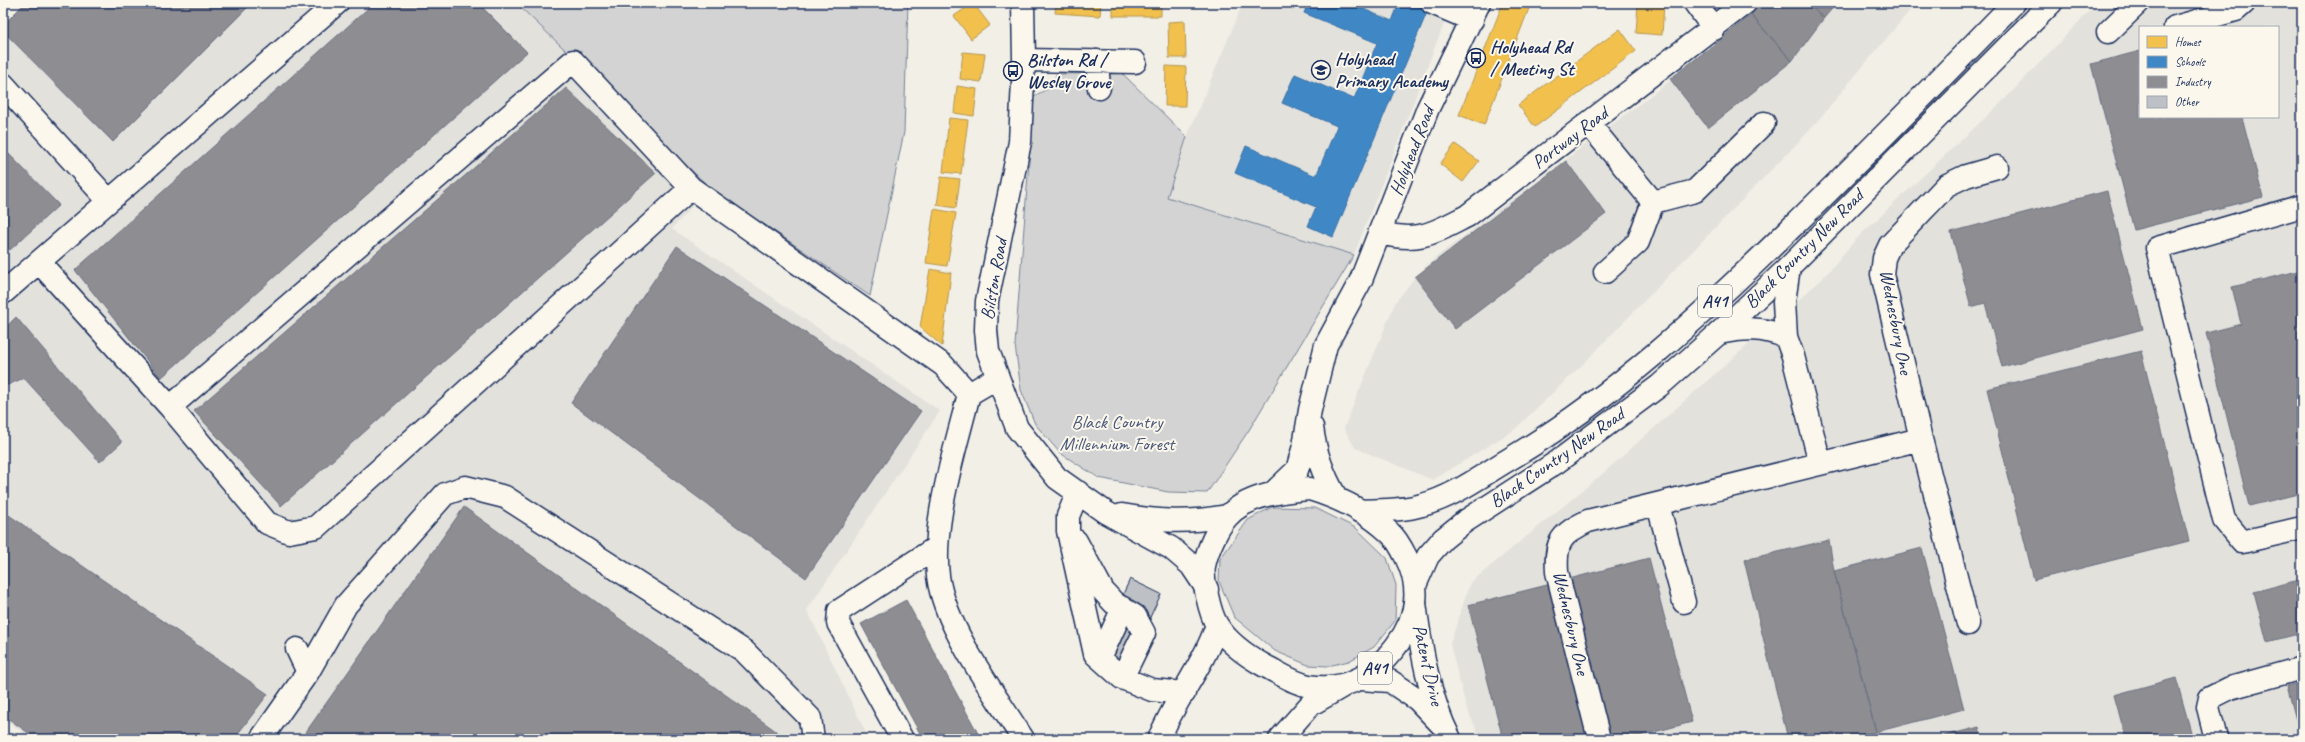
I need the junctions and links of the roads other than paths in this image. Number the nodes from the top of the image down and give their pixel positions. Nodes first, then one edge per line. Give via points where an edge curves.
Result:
1 (337, 3) edge
2 (1023, 3) edge
3 (1432, 3) edge
4 (1695, 3) edge
5 (1745, 3) edge
6 (2014, 3) edge
7 (2051, 3) edge
8 (2138, 3) edge
9 (2244, 3) edge
10 (1476, 12) edge
11 (2179, 26) edge
12 (1714, 29) junction
13 (2108, 32) dead end
14 (1024, 60) junction
15 (1097, 61) junction
16 (1135, 62) dead end
17 (3, 84) edge
18 (1099, 88) dead end
19 (1764, 123) dead end
20 (1589, 124) junction
21 (1997, 167) dead end
22 (691, 188) junction
23 (109, 201) junction
24 (1652, 202) junction
25 (2302, 206) edge
26 (1380, 233) junction
27 (39, 262) junction
28 (1789, 267) junction
29 (1605, 272) dead end
30 (3, 293) edge
31 (1720, 333) junction
32 (1786, 337) junction
33 (998, 377) junction
34 (969, 394) junction
35 (170, 407) junction
36 (1310, 410) junction
37 (1921, 439) junction
38 (1820, 463) junction
39 (1078, 492) junction
40 (1274, 492) junction
41 (1336, 497) junction
42 (1658, 505) junction
43 (1359, 511) junction
44 (1105, 512) junction
45 (1227, 516) junction
46 (2302, 528) edge
47 (1068, 531) junction
48 (937, 547) junction
49 (1207, 589) junction
50 (1416, 593) junction
51 (1684, 602) dead end
52 (1129, 612) junction
53 (1968, 624) dead end
54 (1217, 625) junction
55 (297, 649) dead end
56 (1111, 668) junction
57 (2302, 668) edge
58 (308, 672) junction
59 (1352, 682) junction
60 (1184, 693) junction
61 (1446, 733) edge
62 (261, 739) edge
63 (813, 739) edge
64 (902, 739) edge
65 (1024, 739) edge
66 (1159, 739) edge
67 (1280, 739) edge
68 (1599, 739) edge
69 (2216, 739) edge

1 - 23 main road
2 - 14 main road, Bilston Road
3 - 10 main road
4 - 12 main road
5 - 12 main road, Portway Road
6 - 43 main road, Black Country New Road / A41 via 1925,95 1732,285 1630,374 1542,440 1459,489 1423,505
7 - 28 main road, Black Country New Road / A41
8 - 13 main road
9 - 11 main road via 2236,10
10 - 26 main road, Holyhead Road via 1428,108
12 - 20 main road, Portway Road
14 - 15 main road
14 - 33 main road, Bilston Road via 1020,142 987,301 988,351
15 - 16 main road
15 - 18 main road
17 - 23 main road
19 - 24 main road via 1695,191
20 - 24 main road
20 - 26 main road, Portway Road via 1467,216 1435,232 1417,237 1401,238
21 - 37 main road, Wednesbury One via 1966,176 1947,185 1890,246 1884,258 1882,274
22 - 34 main road via 943,365
22 - 35 main road via 573,61
22 - 35 main road via 316,527 289,532 267,523
23 - 27 main road
24 - 29 main road via 1638,242
25 - 46 main road via 2157,248 2224,520 2242,542
26 - 36 main road, Holyhead Road via 1360,280 1340,349 1315,389
27 - 30 main road
27 - 35 main road
28 - 31 main road, Black Country New Road / A41
28 - 32 main road via 1784,302
31 - 32 main road via 1754,328 1769,330
31 - 50 main road, Black Country New Road / A41 via 1659,386 1557,462 1464,522 1443,539 1428,556
32 - 38 main road via 1794,356
33 - 34 main road
33 - 39 main road, Bilston Road via 1017,428 1057,478
34 - 48 main road via 946,488
36 - 40 main road, Holyhead Road via 1297,470
36 - 41 main road, Holyhead Road via 1314,443 1322,473
37 - 38 main road, Wednesbury One
37 - 53 main road, Wednesbury One
38 - 42 main road, Wednesbury One
39 - 44 main road, Bilston Road
39 - 47 main road via 1068,516
40 - 41 main road, A41 via 1310,489
40 - 45 main road, A41 via 1251,501
41 - 43 main road, A41
42 - 51 main road
42 - 68 main road, Wednesbury One via 1588,521 1569,530 1559,541 1556,555 1557,572
43 - 50 main road, A41 via 1392,534 1411,568
44 - 45 main road, Bilston Road via 1160,522 1199,521
44 - 49 main road, Bilston Road via 1183,558 1191,565
45 - 49 main road, A41 via 1218,530 1204,567
47 - 52 main road via 1081,546 1103,591 1114,603
47 - 56 main road via 1095,654
48 - 64 main road via 839,611 837,617
48 - 65 main road via 940,590 947,611 966,647
49 - 54 main road, A41
50 - 59 main road, A41 via 1408,627 1397,646 1380,665
50 - 61 main road, Patent Drive via 1421,649
52 - 56 main road
52 - 56 main road via 1144,633
54 - 59 main road, A41 via 1237,648 1292,680 1309,686
54 - 60 main road via 1210,647
55 - 58 main road
56 - 60 main road via 1152,690
57 - 69 main road via 2230,688 2210,698 2208,707
58 - 62 main road
58 - 63 main road via 346,605 445,494 465,487 505,497 744,651 810,718
59 - 61 main road, Patent Drive via 1390,681 1417,699
59 - 67 main road, A41 via 1310,705
60 - 66 main road via 1165,723

